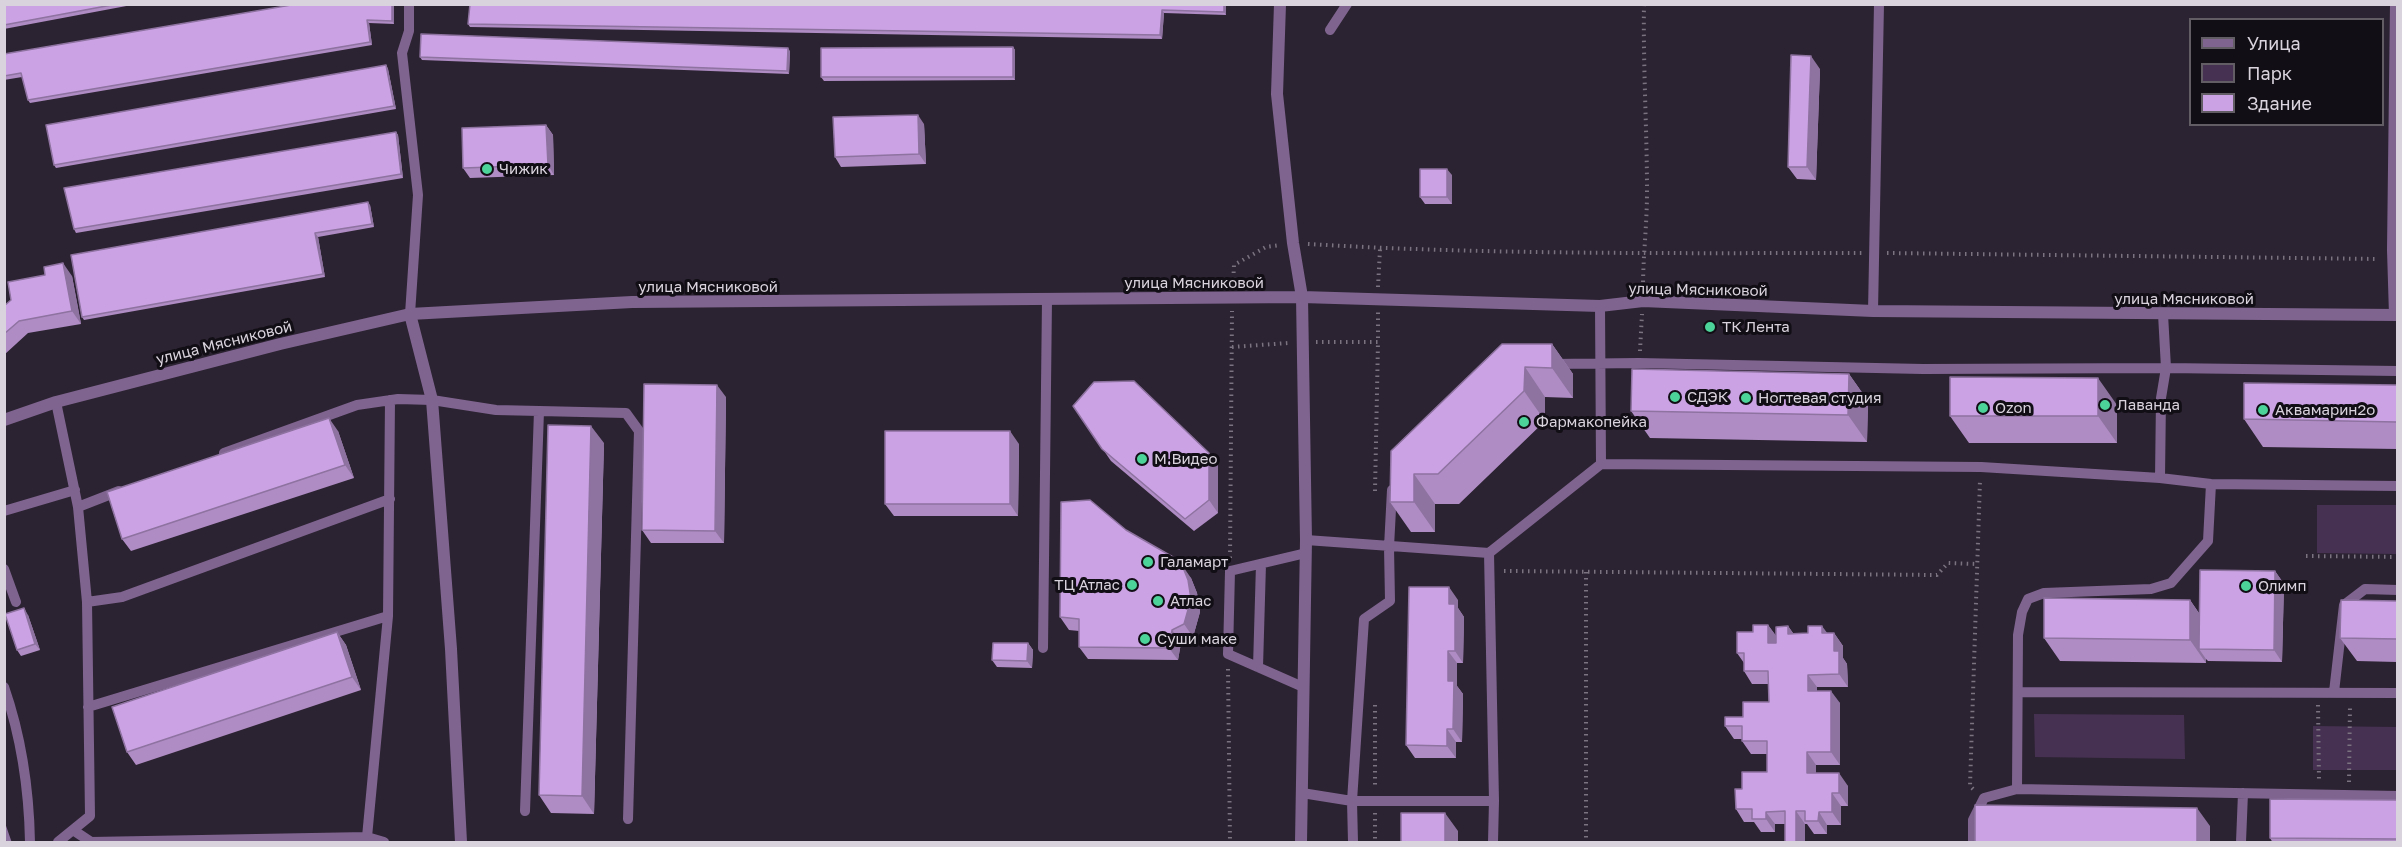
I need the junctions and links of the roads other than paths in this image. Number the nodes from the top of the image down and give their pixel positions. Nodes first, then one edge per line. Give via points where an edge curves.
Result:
1 (409, 4) edge
2 (1280, 4) edge
3 (1347, 4) edge
4 (1879, 4) edge
5 (2395, 4) edge
6 (1330, 30) dead end
7 (2396, 53) edge
8 (1302, 297) junction
9 (1047, 299) junction
10 (1600, 306) junction
11 (1872, 311) junction
12 (410, 314) junction
13 (2163, 315) junction
14 (2396, 315) edge
15 (1542, 364) edge
16 (1601, 364) junction
17 (2166, 368) junction
18 (2397, 371) edge
19 (390, 400) junction
20 (432, 400) junction
21 (56, 402) junction
22 (539, 411) junction
23 (4, 420) edge
24 (212, 458) edge
25 (1601, 464) junction
26 (1393, 476) edge
27 (2160, 478) junction
28 (2211, 484) junction
29 (134, 486) edge
30 (2397, 486) edge
31 (75, 490) junction
32 (390, 499) junction
33 (78, 507) junction
34 (4, 511) edge
35 (1306, 547) junction
36 (1389, 547) junction
37 (1490, 553) junction
38 (1261, 564) junction
39 (4, 569) edge
40 (2397, 590) edge
41 (16, 602) dead end
42 (87, 603) junction
43 (388, 616) junction
44 (1043, 648) dead end
45 (1258, 667) junction
46 (4, 687) edge
47 (1304, 687) junction
48 (2018, 692) junction
49 (2334, 692) junction
50 (2397, 693) edge
51 (88, 707) junction
52 (2017, 789) junction
53 (1302, 793) junction
54 (2243, 793) junction
55 (2397, 796) edge
56 (1352, 801) junction
57 (1494, 801) junction
58 (525, 811) dead end
59 (628, 819) dead end
60 (73, 830) junction
61 (367, 837) junction
62 (30, 843) edge
63 (58, 843) edge
64 (384, 843) edge
65 (461, 843) edge
66 (1301, 843) edge
67 (1353, 843) edge
68 (1493, 843) edge
69 (1973, 843) edge
70 (2241, 843) edge

1 - 12 lane via 409,31 402,53 418,195
2 - 8 street via 1277,94
3 - 6 lane
4 - 11 lane
5 - 7 lane
7 - 14 lane via 2392,250
8 - 9 street, улица Мясниковой
8 - 10 street, улица Мясниковой
8 - 35 street
9 - 12 street, улица Мясниковой via 632,302
9 - 44 lane
10 - 11 street, улица Мясниковой via 1643,301
10 - 16 lane
11 - 13 street, улица Мясниковой
12 - 20 street
12 - 21 street, улица Мясниковой
13 - 14 street, улица Мясниковой
13 - 17 lane
15 - 16 lane
16 - 17 lane
16 - 25 lane
17 - 18 lane
17 - 27 lane via 2161,398
19 - 20 lane
19 - 24 lane via 357,405
19 - 32 lane
20 - 22 lane via 496,410
20 - 65 street
21 - 23 street, улица Мясниковой
21 - 31 lane
22 - 58 lane
22 - 59 lane via 626,413 639,430
25 - 27 lane via 1981,467
25 - 37 lane
26 - 36 lane
27 - 28 lane
28 - 30 lane
28 - 48 lane via 2208,541 2171,583 2151,589 2044,593 2028,599 2018,634
29 - 33 lane
31 - 33 lane
31 - 34 lane
32 - 42 lane via 122,597
32 - 43 lane
33 - 42 lane
35 - 36 lane
35 - 38 lane
35 - 47 street
36 - 37 lane
36 - 56 lane via 1390,601 1364,620
37 - 57 lane
38 - 45 lane
38 - 45 lane via 1230,571 1228,654
39 - 41 lane
40 - 49 lane via 2365,589 2344,605
42 - 51 lane
43 - 51 lane
43 - 61 lane
45 - 47 lane
46 - 62 lane via 16,720 30,814
47 - 53 street
48 - 49 lane
48 - 52 lane
49 - 50 lane
51 - 60 lane via 90,816
52 - 54 lane
52 - 69 lane via 1984,798 1973,820
53 - 56 lane
53 - 66 street
54 - 55 lane
54 - 70 lane
56 - 57 lane
56 - 67 lane
57 - 68 lane
60 - 61 lane via 90,842
60 - 63 lane
61 - 64 lane

